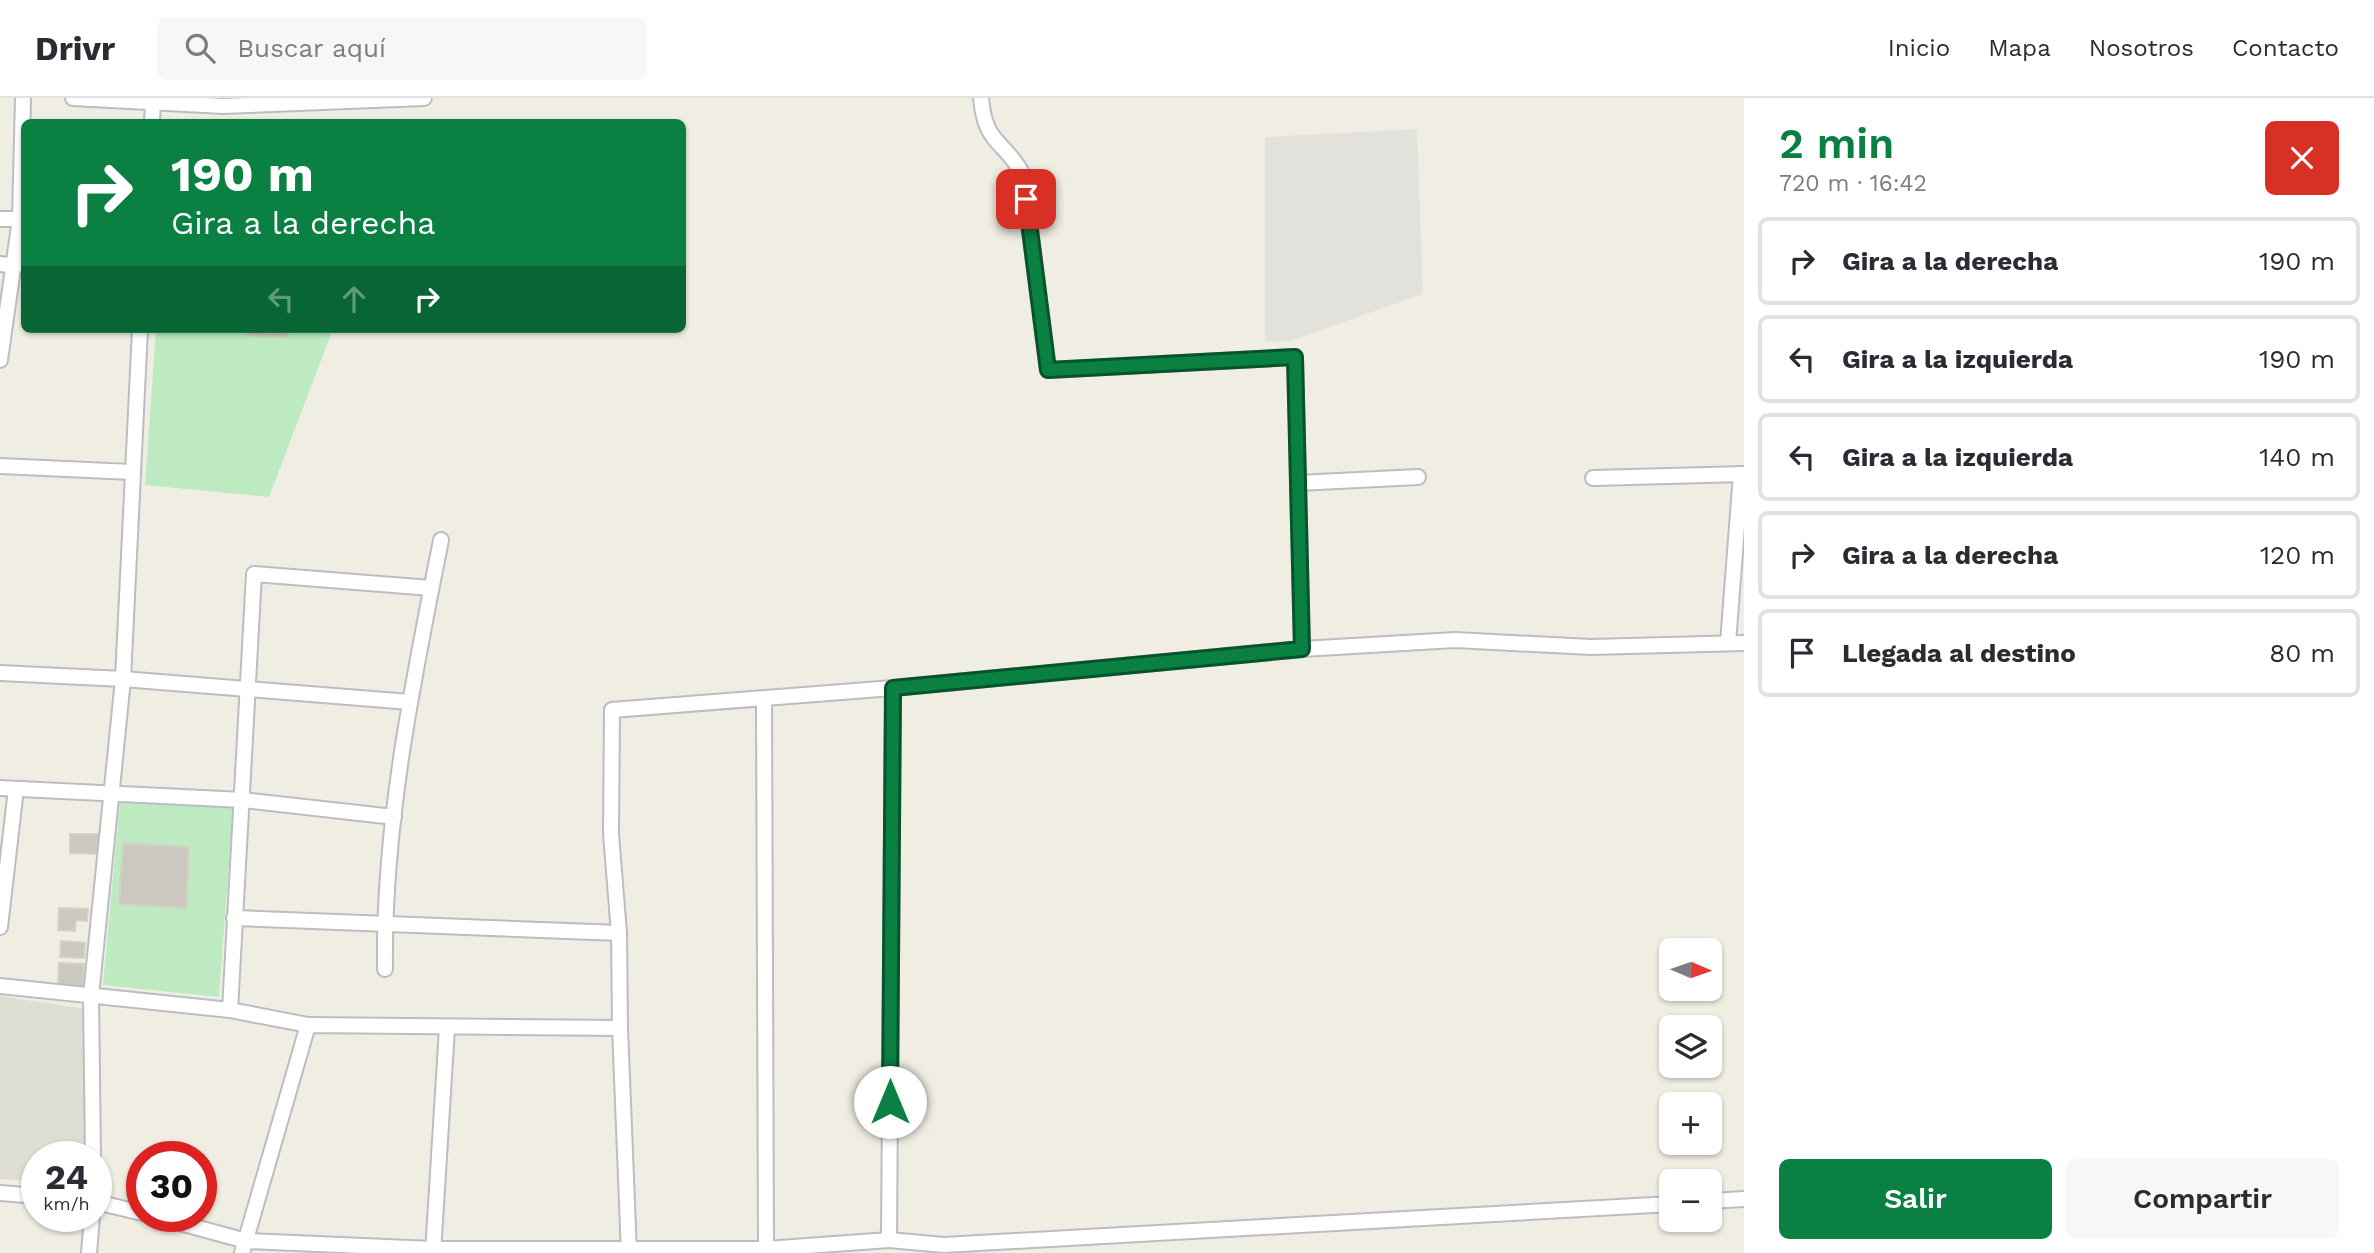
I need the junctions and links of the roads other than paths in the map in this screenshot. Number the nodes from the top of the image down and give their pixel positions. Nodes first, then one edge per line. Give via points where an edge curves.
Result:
1 (23, 98) edge
2 (73, 98) edge
3 (424, 98) edge
4 (981, 98) edge
5 (153, 101) junction
6 (223, 102) edge
7 (22, 119) edge
8 (152, 119) edge
9 (21, 179) edge
10 (0, 219) edge
11 (20, 219) junction
12 (0, 264) edge
13 (16, 266) junction
14 (140, 333) edge
15 (0, 360) edge
16 (0, 466) edge
17 (132, 472) junction
18 (1743, 474) edge
19 (1419, 478) dead end
20 (1593, 478) dead end
21 (1298, 483) junction
22 (440, 541) dead end
23 (431, 588) junction
24 (1728, 643) junction
25 (1744, 643) edge
26 (1302, 649) junction
27 (0, 673) edge
28 (123, 678) junction
29 (893, 688) junction
30 (250, 689) junction
31 (764, 699) junction
32 (410, 702) junction
33 (0, 788) edge
34 (16, 789) junction
35 (113, 793) junction
36 (243, 800) junction
37 (394, 817) junction
38 (234, 918) junction
39 (384, 924) junction
40 (0, 927) edge
41 (620, 933) junction
42 (385, 969) dead end
43 (0, 986) edge
44 (91, 996) junction
45 (230, 1010) junction
46 (307, 1026) junction
47 (447, 1028) junction
48 (620, 1028) junction
49 (93, 1141) edge
50 (0, 1193) edge
51 (21, 1195) edge
52 (1744, 1199) edge
53 (1722, 1200) edge
54 (1659, 1205) edge
55 (91, 1232) edge
56 (201, 1232) edge
57 (889, 1240) junction
58 (244, 1247) edge
59 (766, 1249) junction
60 (433, 1251) edge
61 (629, 1252) edge
62 (89, 1253) edge

1 - 7 street
2 - 5 street
3 - 6 street
4 - 21 street via 985,127 1023,174 1048,370 1295,357
5 - 6 street
5 - 8 street
9 - 11 street
10 - 11 street
11 - 13 street
12 - 13 street
13 - 15 street
14 - 17 street
16 - 17 street
17 - 28 street
18 - 20 street
18 - 24 street
19 - 21 street
21 - 26 street
22 - 23 street
23 - 30 street via 254,574
23 - 32 street
24 - 25 street
24 - 26 street via 1591,647 1455,640
26 - 29 street
27 - 28 street
28 - 30 street
28 - 35 street
29 - 31 street
29 - 57 street
30 - 32 street
30 - 36 street
31 - 41 street via 612,710 611,834
31 - 59 street
32 - 37 street
33 - 34 street
34 - 35 street
34 - 40 street
35 - 36 street
35 - 44 street
36 - 37 street
36 - 38 street
37 - 39 street
38 - 39 street
38 - 45 street
39 - 41 street
39 - 42 street
41 - 48 street
43 - 44 street
44 - 45 street
44 - 49 street
45 - 46 street
46 - 47 street
46 - 58 street
47 - 48 street
47 - 60 street
48 - 61 street
50 - 51 street
52 - 53 street
54 - 57 street via 944,1245
55 - 62 street
56 - 58 street
57 - 59 street
58 - 60 street
59 - 61 street
60 - 61 street

